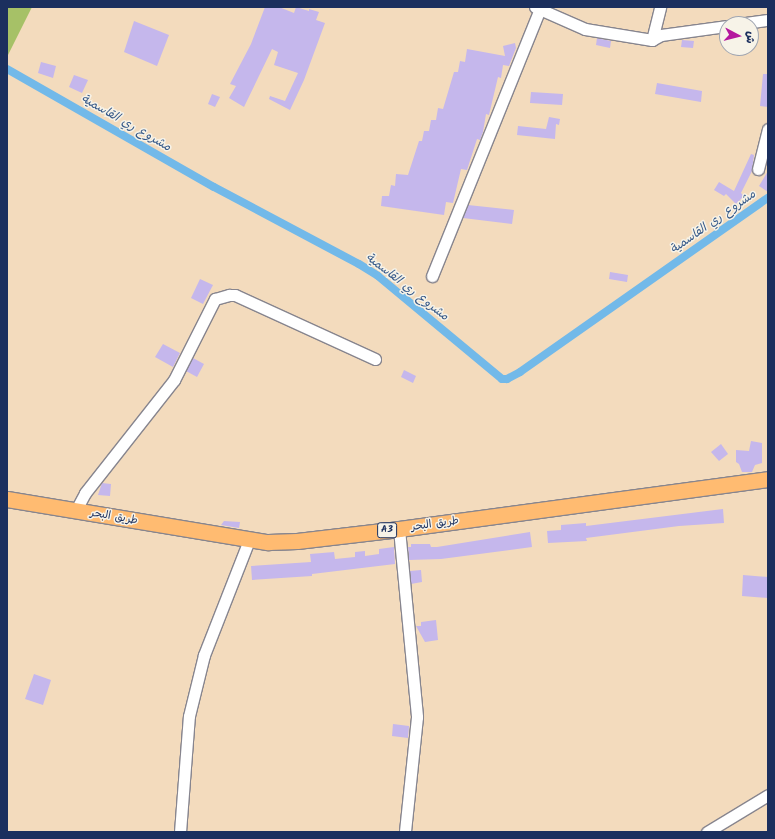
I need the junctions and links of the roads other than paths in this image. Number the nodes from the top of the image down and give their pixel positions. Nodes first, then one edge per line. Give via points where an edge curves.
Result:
1 (660, 7) edge
2 (537, 8) edge
3 (719, 27) edge
4 (652, 40) junction
5 (768, 129) edge
6 (758, 169) dead end
7 (432, 276) dead end
8 (375, 359) dead end
9 (768, 480) edge
10 (7, 499) edge
11 (76, 510) junction
12 (400, 529) junction
13 (249, 540) junction
14 (768, 795) edge
15 (180, 832) edge
16 (405, 832) edge
17 (707, 832) edge

1 - 4 street
2 - 4 street via 585,29
2 - 7 street
3 - 4 street via 661,35
5 - 6 street
8 - 11 street via 235,296 215,299 174,380 85,493
9 - 12 highway, طريق البحر / A3
10 - 11 highway, طريق البحر / A3
11 - 13 highway, طريق البحر / A3
12 - 13 highway, طريق البحر / A3 via 297,542
12 - 16 street via 417,718
13 - 15 street via 204,655 189,716
14 - 17 street

